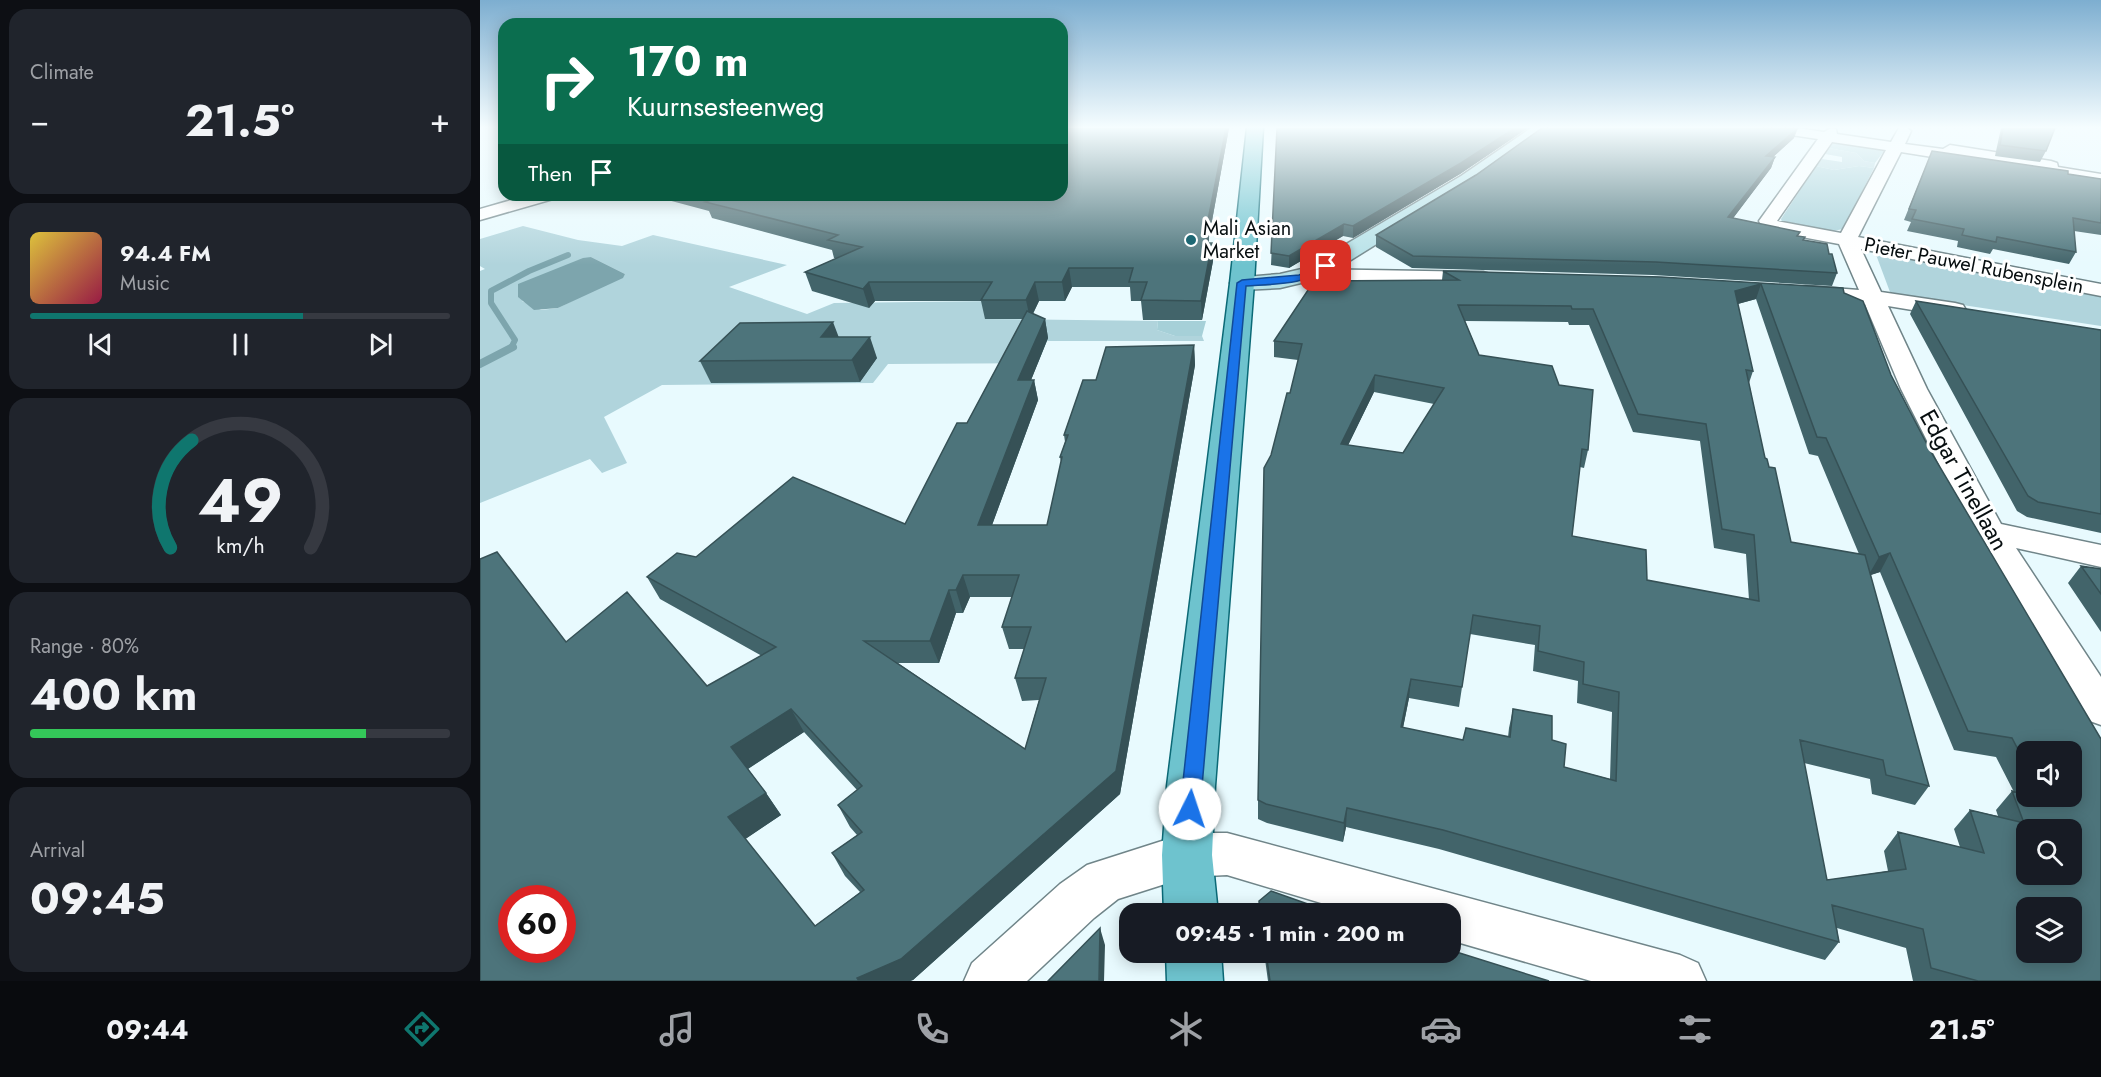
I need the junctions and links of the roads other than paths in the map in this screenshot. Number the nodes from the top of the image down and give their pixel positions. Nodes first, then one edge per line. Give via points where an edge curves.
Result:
1 (1251, 174) edge
2 (1476, 174) edge
3 (1801, 174) edge
4 (1882, 174) edge
5 (2079, 174) edge
6 (2101, 178) edge
7 (527, 201) edge
8 (480, 215) edge
9 (1847, 240) junction
10 (1309, 275) junction
11 (1505, 278) edge
12 (1242, 283) junction
13 (1782, 290) edge
14 (2101, 290) edge
15 (1875, 298) junction
16 (1977, 313) edge
17 (1989, 532) junction
18 (2101, 556) edge
19 (2101, 709) edge
20 (1187, 855) junction
21 (1190, 903) edge
22 (1403, 903) edge
23 (1461, 919) edge
24 (1194, 963) edge
25 (990, 981) edge
26 (1195, 981) edge
27 (1680, 981) edge

1 - 12 main road
2 - 10 street
3 - 9 street via 1768,221 1770,225
4 - 9 street
5 - 6 street
7 - 8 street
9 - 14 street, Pieter Pauwel Rubensplein
9 - 15 street, Edgar Tinellaan
10 - 11 street
10 - 12 street
12 - 20 main road
13 - 15 street, Pieter Pauwel Rubensplein
15 - 16 street, Pieter Pauwel Rubensplein
15 - 17 street, Edgar Tinellaan via 1914,389
17 - 18 street
17 - 19 street, Edgar Tinellaan
20 - 21 main road
20 - 22 street via 1227,854
20 - 25 street via 1104,881
23 - 27 street
24 - 26 main road

